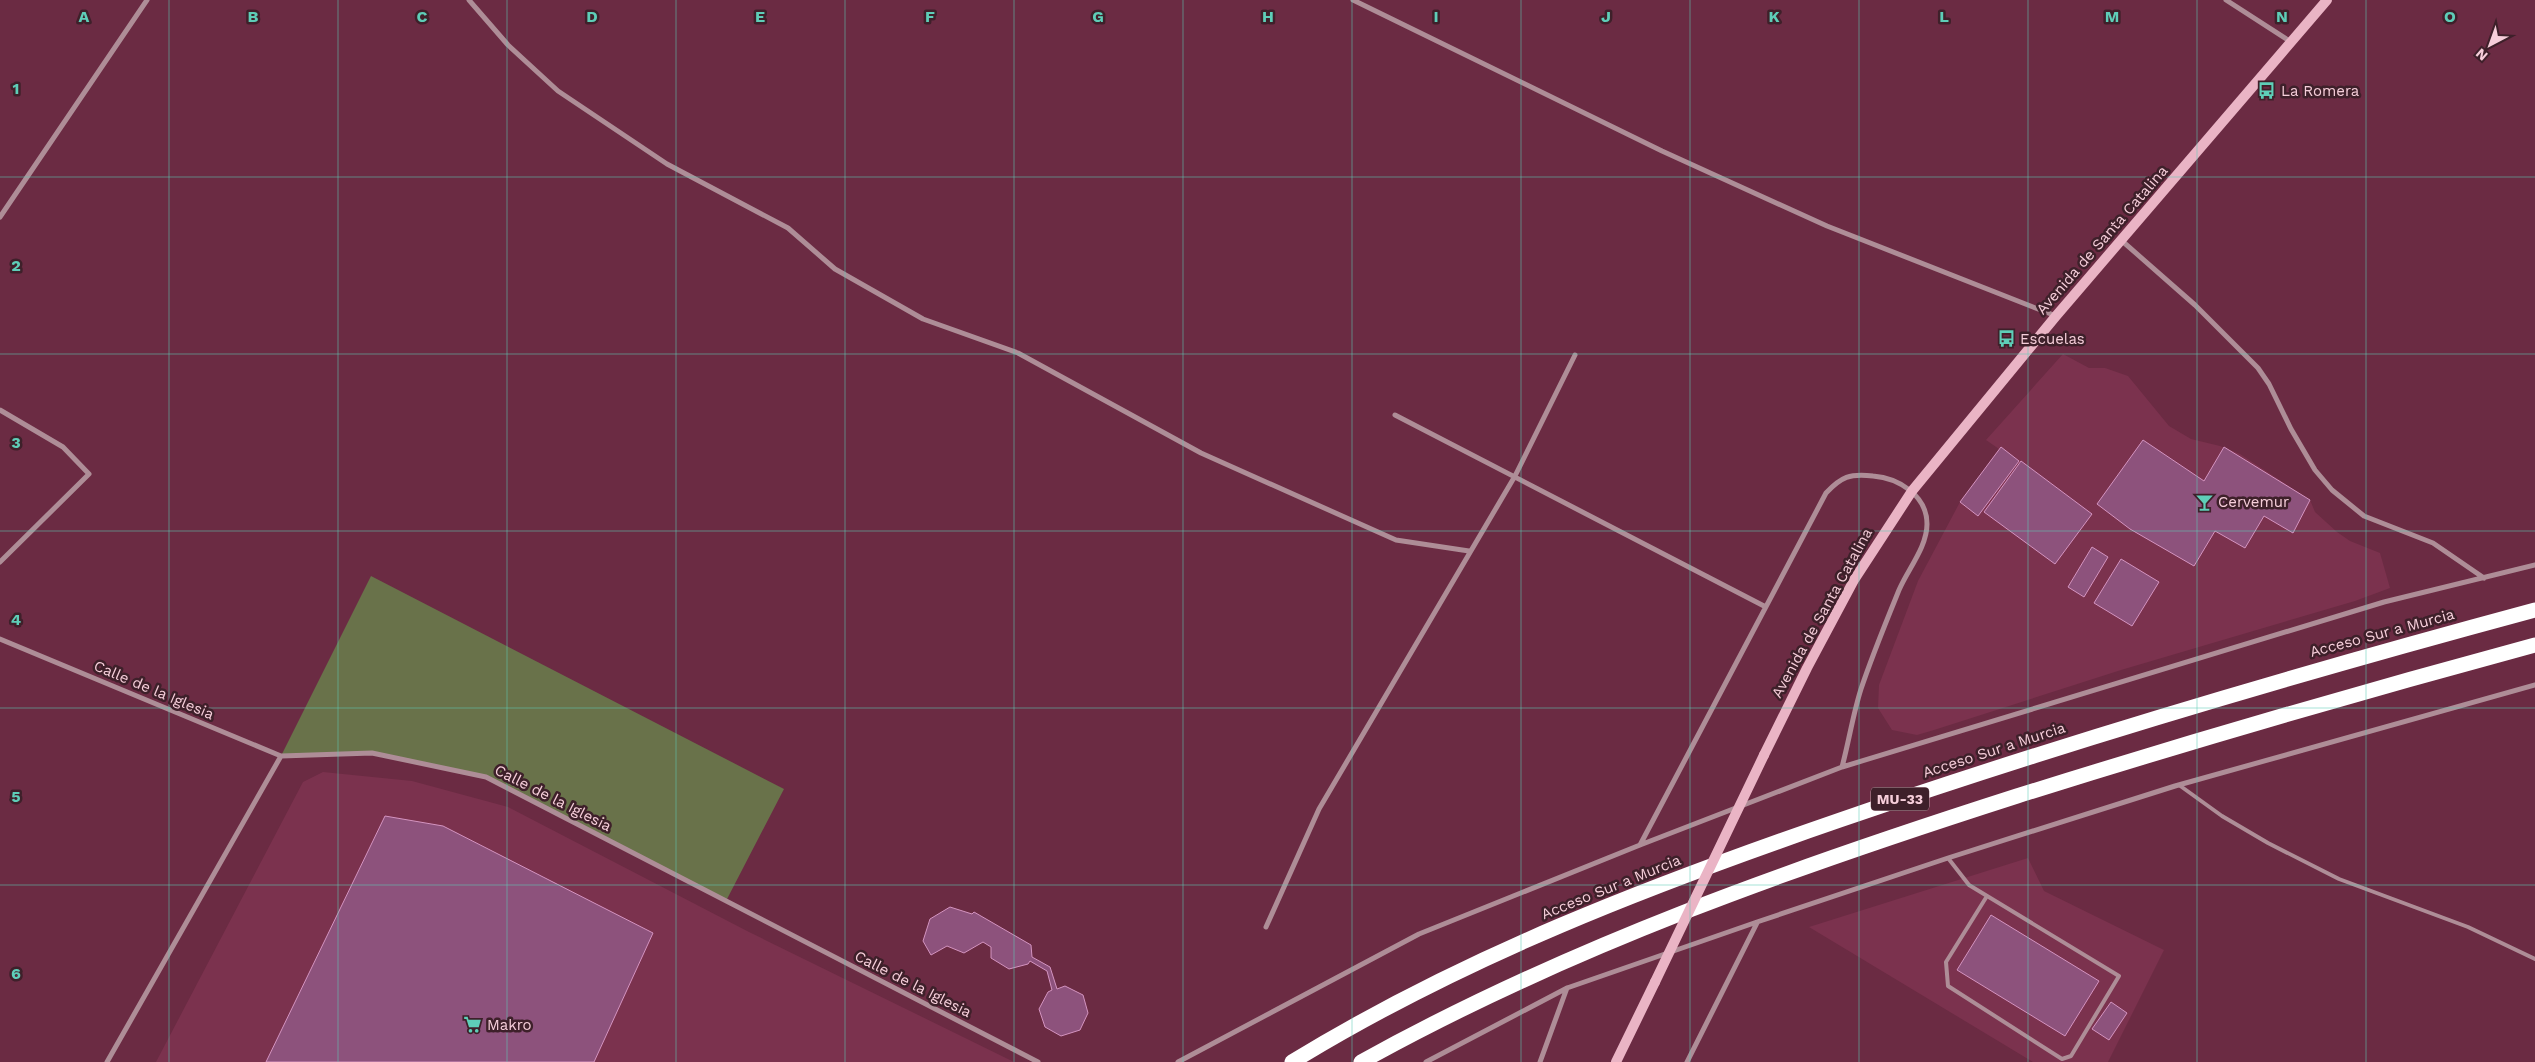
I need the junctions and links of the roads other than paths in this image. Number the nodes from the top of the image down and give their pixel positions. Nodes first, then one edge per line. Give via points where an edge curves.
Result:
1 (147, 0) edge
2 (469, 0) edge
3 (1353, 0) edge
4 (2226, 0) edge
5 (2327, 0) edge
6 (2291, 42) junction
7 (0, 217) edge
8 (2121, 240) junction
9 (2056, 316) junction
10 (1575, 355) dead end
11 (0, 410) edge
12 (1395, 415) dead end
13 (1515, 476) junction
14 (1912, 491) junction
15 (1469, 551) junction
16 (0, 562) edge
17 (2535, 565) edge
18 (2484, 578) junction
19 (1764, 606) junction
20 (2535, 610) edge
21 (0, 639) edge
22 (2535, 645) edge
23 (2535, 684) edge
24 (282, 756) junction
25 (1842, 767) junction
26 (2178, 785) junction
27 (1640, 845) junction
28 (1948, 858) junction
29 (1987, 896) junction
30 (1757, 922) junction
31 (1266, 927) dead end
32 (2535, 959) edge
33 (1568, 988) junction
34 (107, 1062) edge
35 (1038, 1062) edge
36 (1178, 1062) edge
37 (1292, 1062) edge
38 (1361, 1062) edge
39 (1426, 1062) edge
40 (1540, 1062) edge
41 (1616, 1062) edge
42 (1687, 1062) edge

1 - 7 street
2 - 15 street via 508,45 558,91 667,164 788,228 835,269 923,319 1018,353 1201,453 1396,540
3 - 9 street via 1662,151 1827,226
4 - 6 street
5 - 6 main road, Avenida de Santa Catalina
6 - 8 main road, Avenida de Santa Catalina
8 - 9 main road, Avenida de Santa Catalina
8 - 18 street via 2195,305 2258,368 2315,470 2347,504 2364,516 2433,543
9 - 14 main road, Avenida de Santa Catalina
10 - 13 street
11 - 16 street via 63,447 89,474
12 - 13 street
13 - 15 street
13 - 19 street
14 - 19 street via 1886,477 1862,475 1839,479 1810,518
14 - 25 street via 1924,508 1925,538 1900,588 1861,690
14 - 41 main road, Avenida de Santa Catalina, bridge via 1854,580 1806,668
15 - 31 street via 1319,810
17 - 18 street
18 - 25 street via 2384,602
19 - 27 street
20 - 37 highway, Acceso Sur a Murcia / MU-33 via 2145,720 1957,779 1671,880 1567,923 1428,987
21 - 24 street, Calle de la Iglesia
22 - 38 highway, MU-33 via 2213,735 1967,812 1761,883 1581,953 1516,982
23 - 26 street
24 - 34 street
24 - 35 street, Calle de la Iglesia via 372,753 486,777
25 - 27 street
26 - 28 street
26 - 32 lane via 2268,843 2339,879 2468,926
27 - 36 street via 1419,934
28 - 29 lane via 1969,885
28 - 30 street
29 - 29 lane via 2119,976 2071,1056 2062,1060 1948,986 1946,962
30 - 33 street
30 - 42 street
33 - 39 street
33 - 40 street

